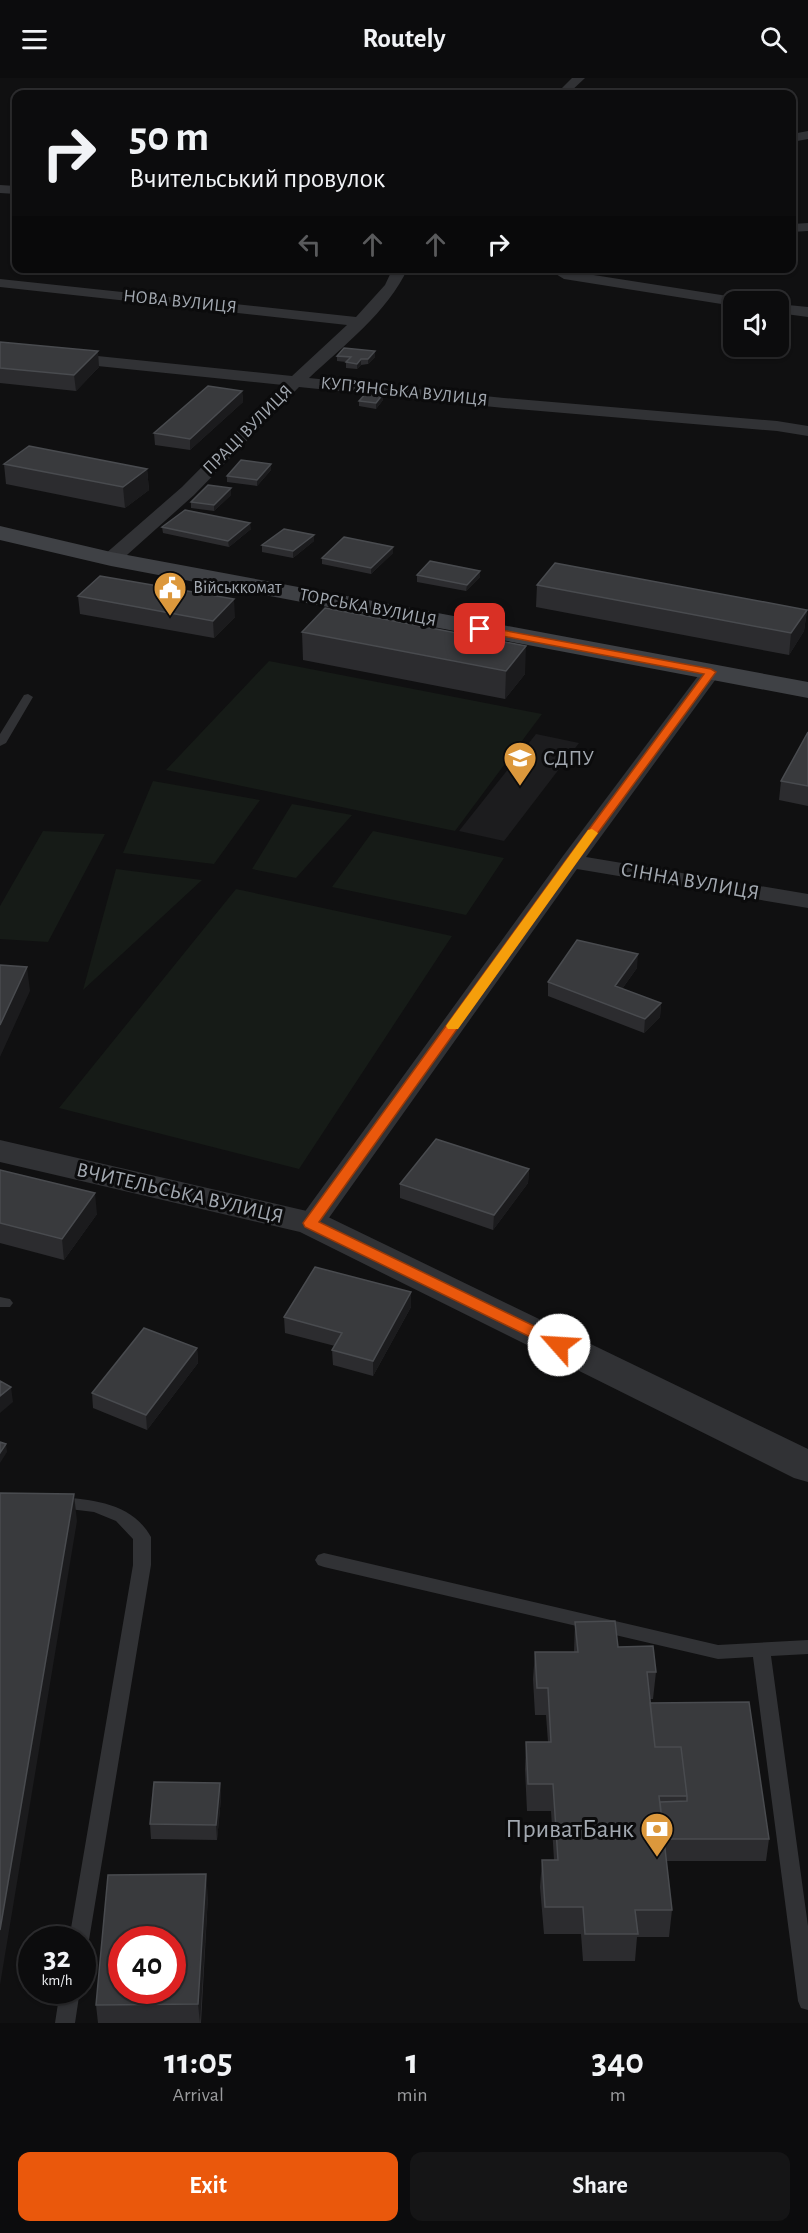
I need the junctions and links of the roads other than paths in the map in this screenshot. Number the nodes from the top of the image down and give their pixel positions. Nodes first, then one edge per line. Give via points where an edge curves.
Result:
1 (579, 78) edge
2 (566, 90) edge
3 (399, 273) edge
4 (561, 273) edge
5 (0, 283) edge
6 (723, 300) edge
7 (789, 309) edge
8 (808, 312) edge
9 (360, 322) junction
10 (0, 351) edge
11 (297, 380) junction
12 (808, 431) edge
13 (0, 533) edge
14 (111, 560) junction
15 (711, 672) junction
16 (808, 690) edge
17 (28, 697) dead end
18 (0, 743) edge
19 (571, 861) junction
20 (808, 901) edge
21 (0, 1151) edge
22 (310, 1223) junction
23 (808, 1467) edge
24 (38, 1502) edge
25 (324, 1560) dead end
26 (808, 1647) edge
27 (761, 1649) junction
28 (81, 1926) edge
29 (805, 1955) edge
30 (808, 2001) edge
31 (68, 2004) edge
32 (65, 2023) edge

1 - 2 street
3 - 9 street, ПРАЦІ ВУЛИЦЯ via 392,287
4 - 6 street
5 - 9 street, НОВА ВУЛИЦЯ
7 - 8 street
9 - 11 street, ПРАЦІ ВУЛИЦЯ
10 - 11 street, КУП’ЯНСЬКА ВУЛИЦЯ
11 - 12 street, КУП’ЯНСЬКА ВУЛИЦЯ
11 - 14 street, ПРАЦІ ВУЛИЦЯ via 188,491
13 - 14 main road, ТОРСЬКА ВУЛИЦЯ
14 - 15 main road, ТОРСЬКА ВУЛИЦЯ
15 - 16 main road, ТОРСЬКА ВУЛИЦЯ
15 - 19 street
17 - 18 lane
19 - 20 street, СІННА ВУЛИЦЯ
19 - 22 street
21 - 22 street, ВЧИТЕЛЬСЬКА ВУЛИЦЯ
22 - 23 street, ВЧИТЕЛЬСЬКА ВУЛИЦЯ
24 - 28 lane via 96,1506 122,1516 142,1536 142,1564
25 - 27 lane via 718,1652
26 - 27 lane
27 - 29 lane
29 - 30 lane
31 - 32 lane

